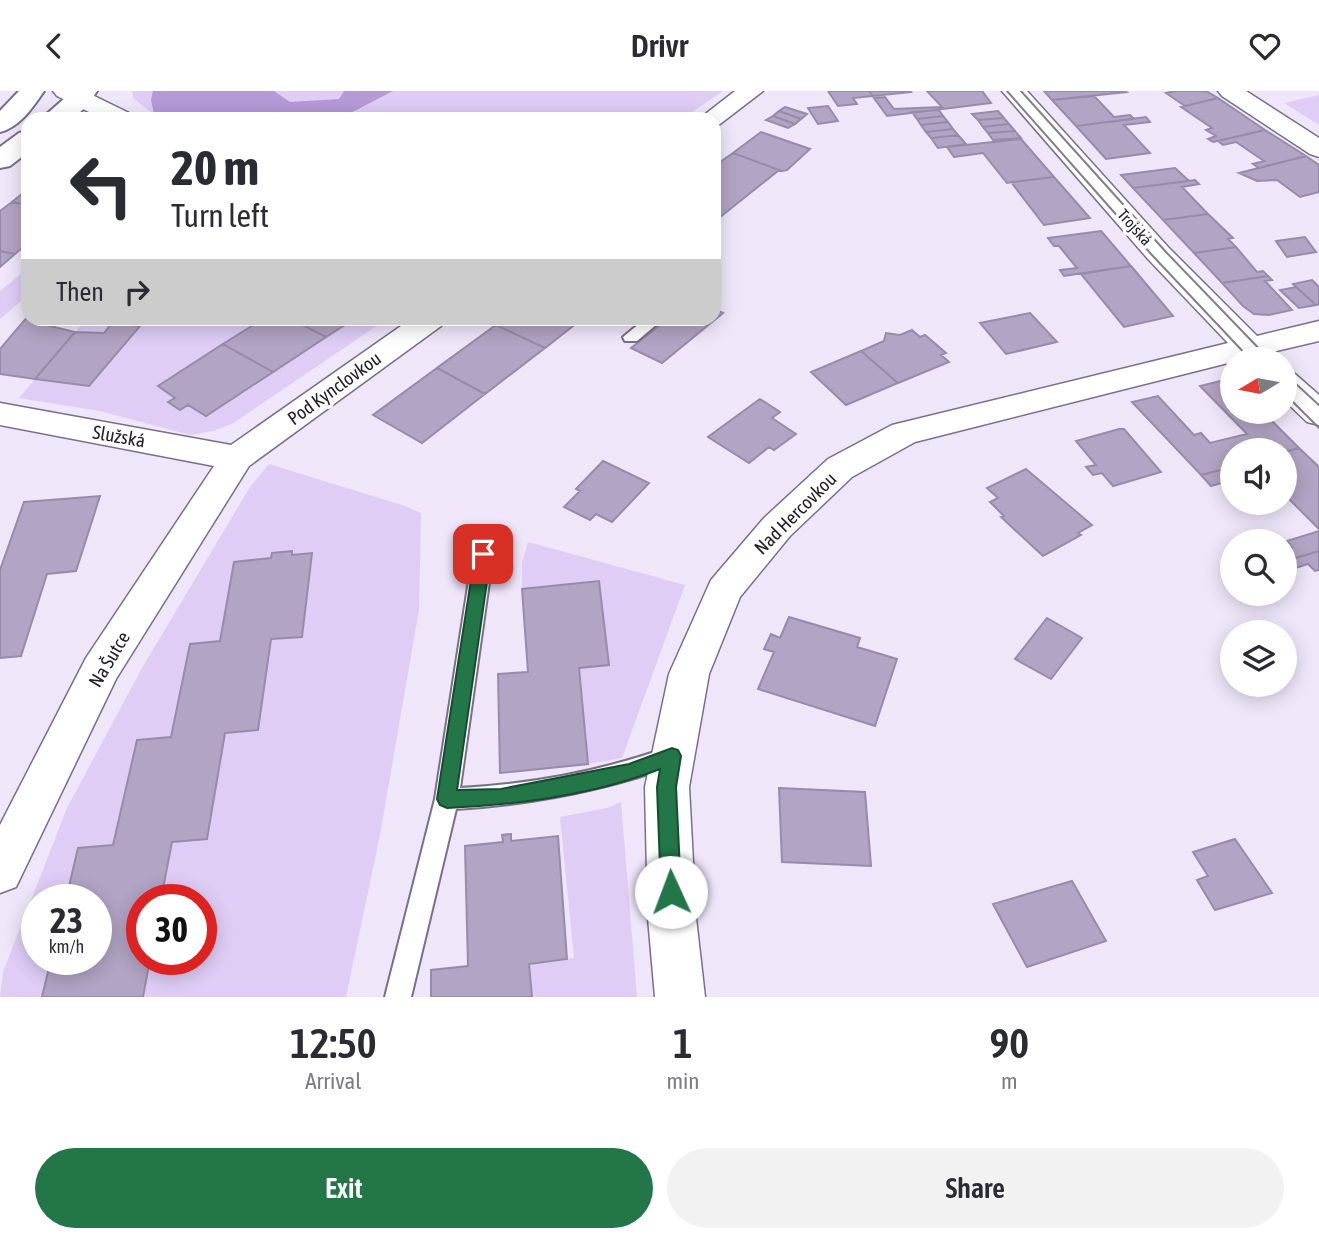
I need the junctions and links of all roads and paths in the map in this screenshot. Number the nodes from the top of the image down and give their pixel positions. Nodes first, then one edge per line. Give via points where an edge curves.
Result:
1 (32, 91) edge
2 (751, 91) edge
3 (1014, 91) edge
4 (1230, 91) edge
5 (77, 94) edge
6 (60, 112) edge
7 (109, 112) edge
8 (721, 112) edge
9 (7, 118) edge
10 (21, 144) edge
11 (1319, 149) edge
12 (0, 160) edge
13 (420, 326) edge
14 (646, 326) edge
15 (1319, 331) edge
16 (631, 337) dead end
17 (1248, 347) edge
18 (1272, 347) edge
19 (1220, 361) edge
20 (1297, 393) edge
21 (0, 414) edge
22 (1319, 414) edge
23 (237, 458) junction
24 (483, 554) dead end
25 (672, 756) junction
26 (447, 799) junction
27 (0, 872) edge
28 (398, 997) edge
29 (680, 997) edge

1 - 9 main road
2 - 8 street
3 - 17 street, Trojská
4 - 11 street
5 - 6 main road
5 - 7 street
10 - 12 main road
13 - 23 street, Pod Kynclovkou
14 - 16 lane
15 - 18 street, Nad Hercovkou
19 - 25 street, Nad Hercovkou via 904,433 840,468 776,527 724,590 689,674
20 - 22 street
21 - 23 street, Služská
23 - 27 street, Na Šutce via 100,670
24 - 26 lane
25 - 26 lane via 629,772 557,787 501,797
25 - 29 street, Nad Hercovkou via 667,787
26 - 28 lane

